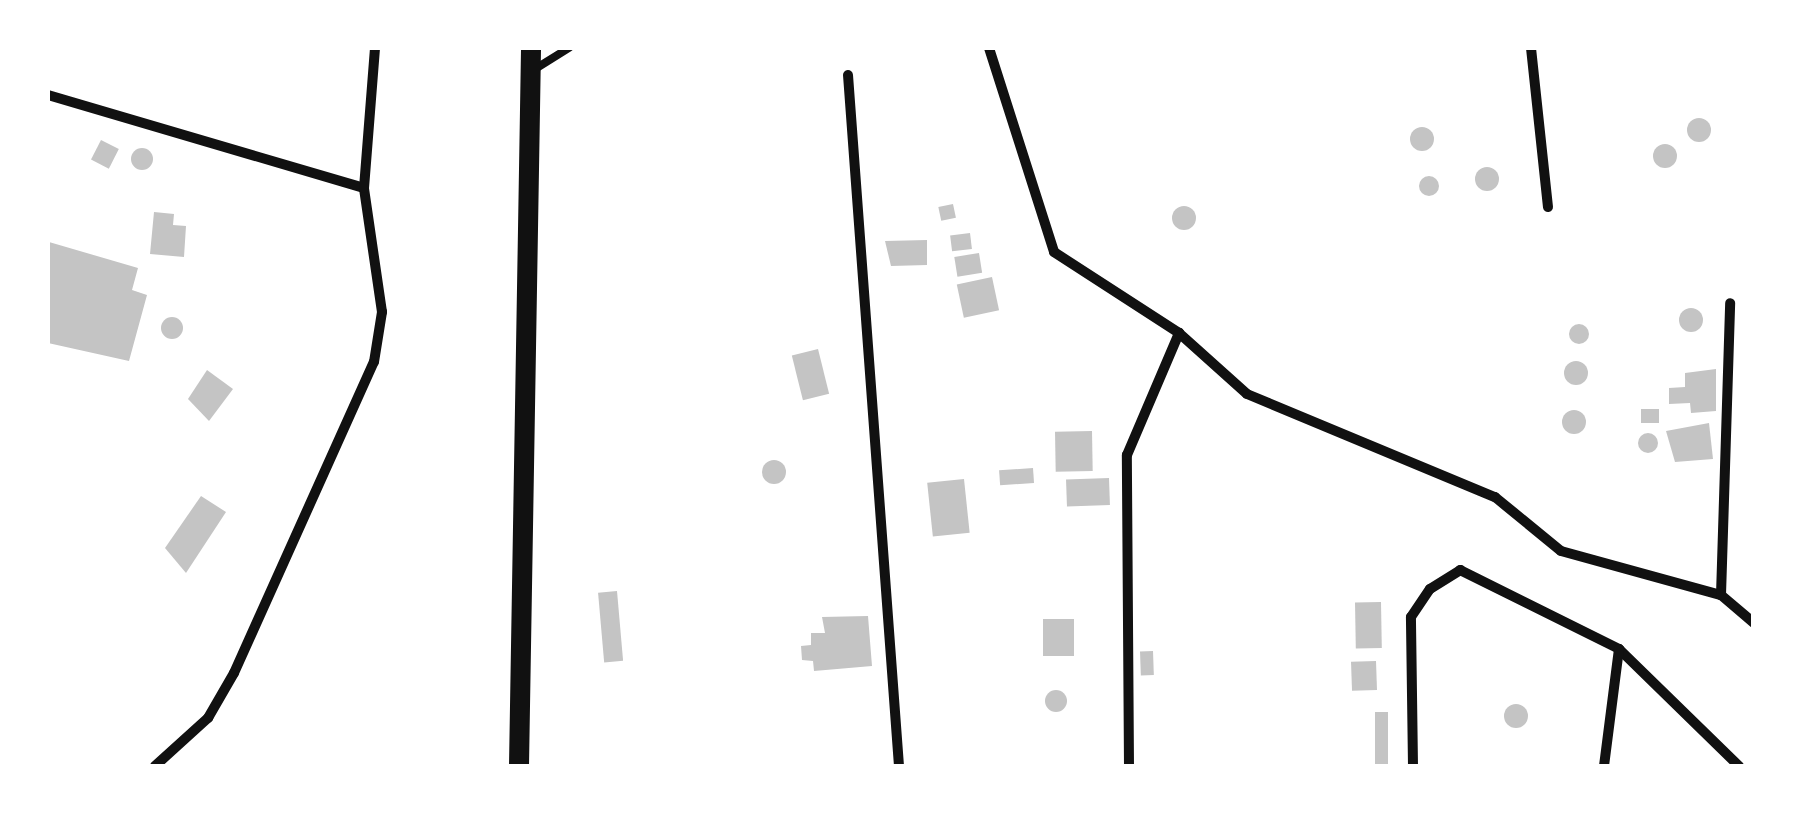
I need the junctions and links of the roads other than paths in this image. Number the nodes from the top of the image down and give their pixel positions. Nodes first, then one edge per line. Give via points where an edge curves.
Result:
1 (375, 48) edge
2 (532, 48) edge
3 (569, 48) edge
4 (989, 48) edge
5 (1532, 48) edge
6 (532, 71) junction
7 (848, 75) dead end
8 (48, 95) edge
9 (364, 188) junction
10 (1548, 207) dead end
11 (1730, 302) dead end
12 (1179, 333) junction
13 (1721, 595) junction
14 (1754, 623) edge
15 (1619, 648) junction
16 (155, 766) edge
17 (520, 766) edge
18 (899, 766) edge
19 (1129, 766) edge
20 (1413, 766) edge
21 (1604, 766) edge
22 (1739, 766) edge

1 - 9 street
2 - 6 main road
3 - 6 lane
4 - 12 street via 1054,252
5 - 10 street
6 - 17 main road
7 - 18 street
8 - 9 street
9 - 16 street via 382,312 374,362 234,673 208,718
11 - 13 street
12 - 13 street via 1247,394 1495,497 1562,551
12 - 19 street via 1126,455
13 - 14 street
15 - 20 street via 1460,570 1430,589 1410,617
15 - 21 street
15 - 22 street

